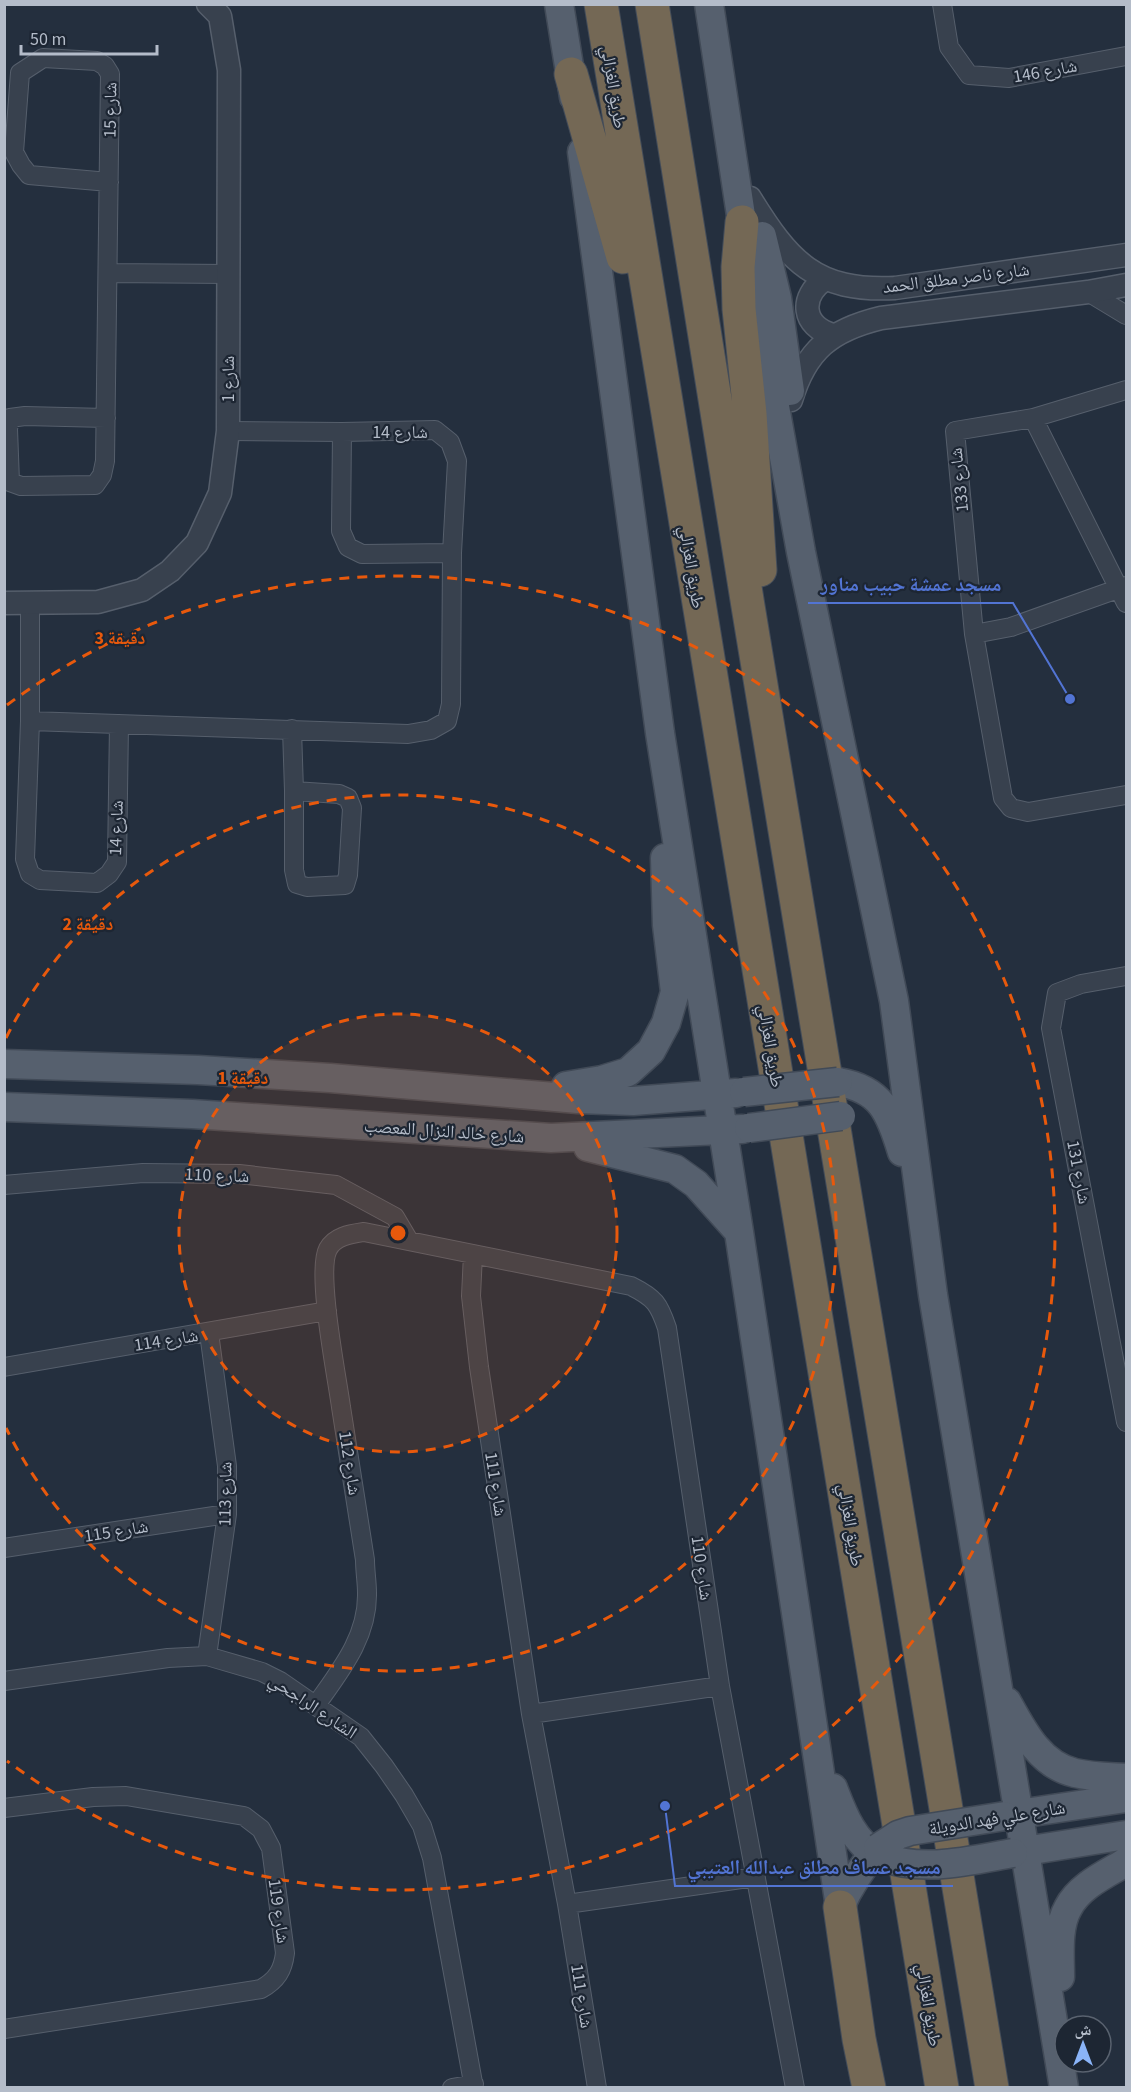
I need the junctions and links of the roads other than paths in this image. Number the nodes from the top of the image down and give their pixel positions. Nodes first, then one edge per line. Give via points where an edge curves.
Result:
1 (208, 4) edge
2 (559, 4) edge
3 (601, 4) edge
4 (652, 4) edge
5 (709, 4) edge
6 (942, 4) edge
7 (1126, 56) edge
8 (571, 74) junction
9 (109, 182) junction
10 (746, 210) junction
11 (1126, 255) edge
12 (108, 273) junction
13 (228, 274) junction
14 (825, 279) junction
15 (1126, 285) edge
16 (1088, 292) junction
17 (1126, 315) edge
18 (833, 335) junction
19 (1126, 390) edge
20 (791, 401) junction
21 (106, 418) junction
22 (1033, 418) junction
23 (228, 431) junction
24 (342, 432) junction
25 (674, 462) junction
26 (801, 552) junction
27 (452, 553) junction
28 (1124, 592) edge
29 (4, 603) edge
30 (30, 604) junction
31 (974, 634) junction
32 (30, 721) junction
33 (119, 724) junction
34 (767, 724) junction
35 (292, 729) junction
36 (660, 733) junction
37 (294, 791) junction
38 (1126, 795) edge
39 (1126, 976) edge
40 (894, 1001) junction
41 (4, 1064) edge
42 (524, 1093) junction
43 (731, 1093) junction
44 (878, 1099) junction
45 (4, 1107) edge
46 (736, 1130) junction
47 (551, 1138) junction
48 (4, 1185) edge
49 (923, 1226) junction
50 (364, 1232) joint
51 (739, 1232) junction
52 (408, 1239) junction
53 (473, 1254) junction
54 (327, 1311) junction
55 (209, 1333) junction
56 (4, 1367) edge
57 (1126, 1422) edge
58 (227, 1514) junction
59 (4, 1548) edge
60 (207, 1656) junction
61 (995, 1680) junction
62 (4, 1681) edge
63 (720, 1686) junction
64 (316, 1705) junction
65 (531, 1714) junction
66 (818, 1750) junction
67 (1126, 1778) edge
68 (1126, 1798) edge
69 (4, 1808) edge
70 (1011, 1815) junction
71 (1126, 1835) edge
72 (877, 1852) junction
73 (1019, 1852) junction
74 (1126, 1862) edge
75 (755, 1877) junction
76 (567, 1904) junction
77 (840, 1907) junction
78 (4, 2029) edge
79 (1063, 2080) edge
80 (474, 2086) edge
81 (452, 2088) edge
82 (597, 2088) edge
83 (795, 2088) edge
84 (869, 2088) edge
85 (942, 2088) edge
86 (992, 2088) edge

1 - 13 street, شارع 1 via 220,16 229,70
2 - 8 main road
3 - 25 highway, طريق الغزالي
4 - 34 highway
5 - 10 main road via 728,141
6 - 7 street, شارع 146 via 949,47 969,75 1010,78
8 - 25 highway via 626,266
8 - 36 main road
9 - 9 street, شارع 15 via 110,74 105,66 97,61 43,58 30,65 20,74 14,152 21,165 29,175
9 - 12 street, شارع 15
10 - 14 street, شارع ناصر مطلق الحمد via 808,270
10 - 20 main road via 777,298
10 - 26 main road
10 - 34 highway via 738,267 739,309 758,508
11 - 14 street, شارع ناصر مطلق الحمد via 895,288 859,287
12 - 13 street
12 - 21 street, شارع 15
13 - 23 street, شارع 1
14 - 18 street via 810,294 808,315 822,332
15 - 16 street, شارع ناصر مطلق الحمد
16 - 17 street
16 - 18 street, شارع ناصر مطلق الحمد via 881,318
18 - 20 street, شارع ناصر مطلق الحمد via 806,364
19 - 22 street, شارع 133
20 - 26 main road
21 - 21 street, شارع 15 via 10,418 10,483 95,485 105,461
22 - 28 street
22 - 31 street, شارع 133 via 955,431
23 - 24 street, شارع 14
23 - 30 street, شارع 1 via 220,493 196,543 170,571 142,590 98,602
24 - 27 street via 341,531 348,547 362,554
24 - 27 street, شارع 14 via 435,430 450,442 457,461
25 - 85 highway, طريق الغزالي
26 - 40 main road
27 - 35 street, شارع 14 via 452,704 447,721 431,730 408,734
28 - 31 street via 1011,627
29 - 30 street, شارع 1
30 - 32 street, شارع 14
31 - 38 street, شارع 133 via 1003,798 1011,808 1028,812
32 - 33 street, شارع 14
32 - 33 street, شارع 14 via 27,867 40,880 97,883 117,862
33 - 35 street, شارع 14
34 - 86 highway
35 - 37 street
36 - 42 main road via 667,926 675,992 666,1023 651,1051 628,1072
36 - 43 main road
37 - 37 street via 297,884 345,885 352,808 348,798
39 - 57 street, شارع 131 via 1057,993 1052,1028
40 - 44 main road via 889,1072
40 - 49 main road
41 - 42 main road via 209,1071
42 - 43 main road via 633,1101
43 - 44 main road, bridge via 838,1082 866,1090
43 - 46 main road
44 - 46 main road, شارع خالد النزال المعصب, bridge via 856,1113
44 - 49 main road via 900,1147
45 - 47 main road, شارع خالد النزال المعصب via 192,1114
46 - 47 main road, شارع خالد النزال المعصب
46 - 51 main road
47 - 51 main road via 675,1169 696,1184
48 - 52 street, شارع 110 via 143,1173 239,1174 336,1185 395,1217
49 - 61 main road
50 - 52 street, شارع 110
50 - 54 street, شارع 112 via 348,1234 329,1248 324,1264
51 - 66 main road
52 - 53 street, شارع 110
53 - 63 street, شارع 110 via 632,1286 660,1307 667,1328
53 - 65 street, شارع 111 via 474,1334
54 - 55 street, 114 شارع
54 - 64 street, شارع 112 via 368,1595 363,1627 349,1658
55 - 56 street, 114 شارع
55 - 58 street, شارع 113 via 227,1466
58 - 59 street, شارع 115
58 - 60 street, شارع 113
60 - 62 street, الشارع الراجحي
60 - 64 street, الشارع الراجحي via 262,1672
61 - 67 main road via 1026,1737 1051,1763 1074,1773
61 - 70 main road
63 - 65 street
63 - 75 street, شارع 110
64 - 80 street, الشارع الراجحي via 361,1737 422,1826 432,1858
65 - 76 street, شارع 111
66 - 72 main road, شارع علي فهد الدويلة via 858,1840
66 - 77 main road
68 - 70 main road, شارع علي فهد الدويلة
69 - 78 street, شارع 119 via 126,1796 244,1816 261,1829 271,1848 285,1953 279,1975 261,1989
70 - 72 main road, شارع علي فهد الدويلة, bridge via 909,1831
70 - 73 main road
71 - 73 main road, شارع علي فهد الدويلة
72 - 73 main road, شارع علي فهد الدويلة, bridge via 902,1864 915,1865
72 - 77 main road, شارع علي فهد الدويلة via 860,1869
73 - 79 main road
74 - 79 main road via 1086,1888 1067,1908 1059,1938
75 - 76 street
75 - 83 street, شارع 110
76 - 82 street, شارع 111
77 - 84 highway
80 - 81 street

